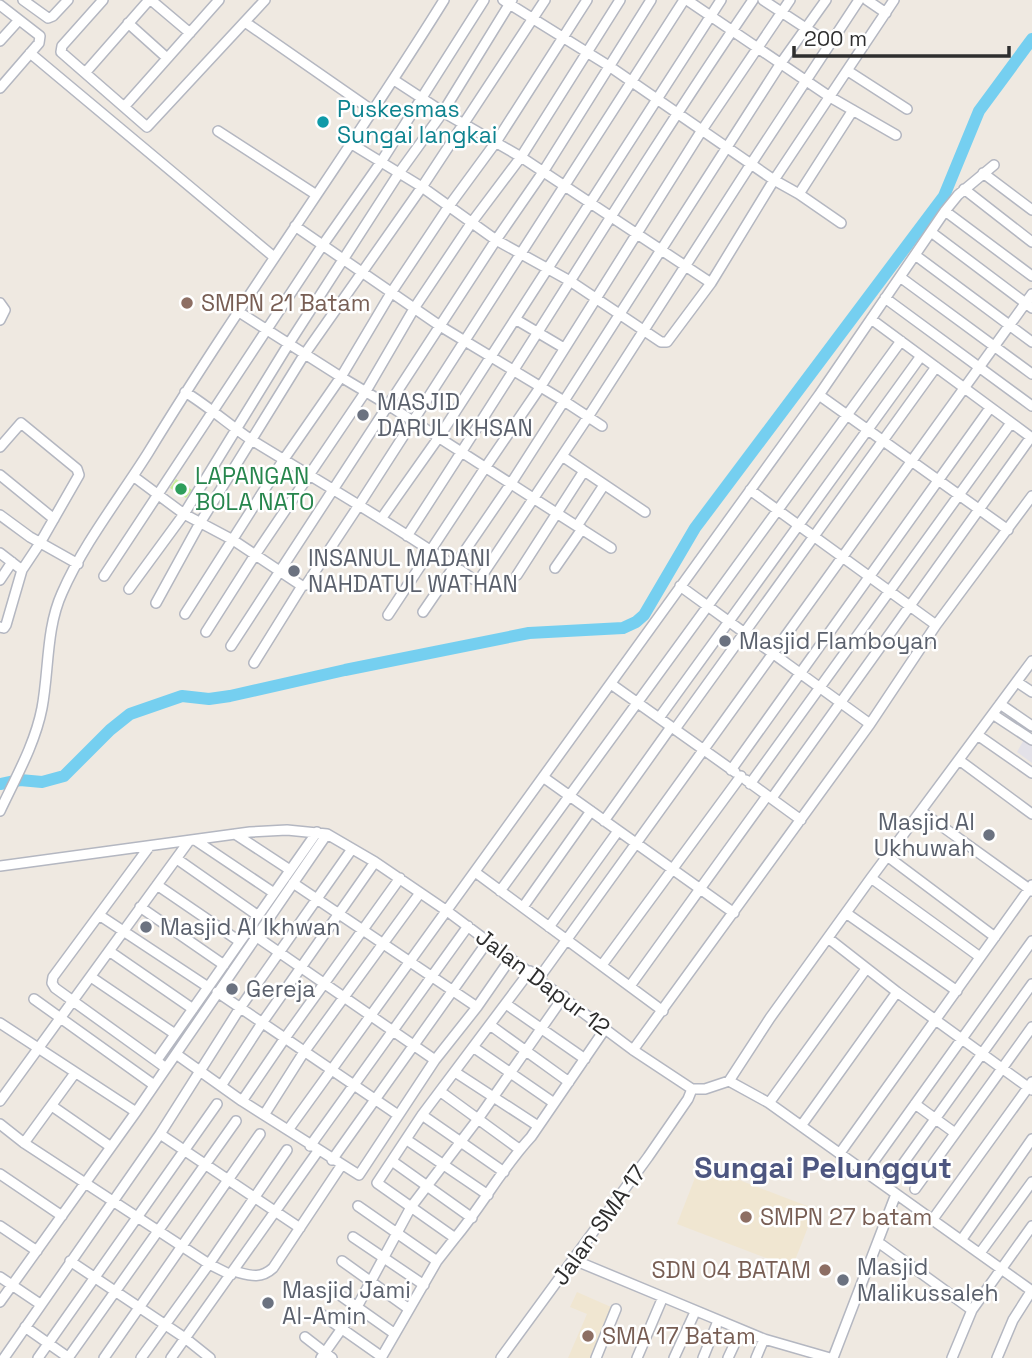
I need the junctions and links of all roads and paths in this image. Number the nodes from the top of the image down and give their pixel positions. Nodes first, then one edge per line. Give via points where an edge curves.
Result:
1 (68, 0) edge
2 (103, 0) edge
3 (150, 0) edge
4 (202, 0) edge
5 (219, 0) edge
6 (265, 0) edge
7 (444, 0) edge
8 (484, 0) edge
9 (545, 0) edge
10 (587, 0) edge
11 (620, 0) edge
12 (651, 0) edge
13 (686, 0) edge
14 (721, 0) edge
15 (753, 0) edge
16 (763, 0) edge
17 (790, 0) edge
18 (826, 0) edge
19 (859, 0) edge
20 (867, 0) edge
21 (894, 0) edge
22 (26, 1) edge
23 (508, 1) edge
24 (0, 5) edge
25 (212, 8) junction
26 (781, 12) junction
27 (886, 13) junction
28 (711, 16) junction
29 (533, 18) junction
30 (19, 20) junction
31 (245, 22) junction
32 (128, 23) junction
33 (806, 28) junction
34 (732, 30) junction
35 (190, 33) junction
36 (563, 39) junction
37 (0, 41) edge
38 (830, 44) junction
39 (757, 47) junction
40 (30, 53) junction
41 (586, 54) junction
42 (167, 58) junction
43 (781, 63) junction
44 (609, 66) junction
45 (848, 71) junction
46 (85, 73) junction
47 (394, 80) junction
48 (806, 80) junction
49 (632, 81) junction
50 (0, 89) edge
51 (830, 97) junction
52 (423, 98) junction
53 (657, 99) junction
54 (124, 107) junction
55 (906, 108) dead end
56 (853, 110) junction
57 (373, 111) junction
58 (443, 112) junction
59 (677, 113) junction
60 (465, 124) junction
61 (702, 130) junction
62 (218, 131) dead end
63 (896, 135) dead end
64 (496, 142) junction
65 (351, 143) junction
66 (727, 147) junction
67 (521, 157) junction
68 (381, 162) junction
69 (751, 164) junction
70 (994, 165) dead end
71 (543, 172) junction
72 (399, 173) junction
73 (983, 173) junction
74 (774, 180) junction
75 (564, 186) junction
76 (422, 187) junction
77 (964, 190) junction
78 (315, 194) junction
79 (799, 194) junction
80 (590, 203) junction
81 (449, 206) junction
82 (1032, 210) edge
83 (945, 211) junction
84 (612, 218) junction
85 (472, 222) junction
86 (841, 223) dead end
87 (295, 226) junction
88 (931, 232) junction
89 (637, 234) junction
90 (496, 240) junction
91 (1032, 242) edge
92 (322, 246) junction
93 (662, 251) junction
94 (521, 254) junction
95 (915, 255) junction
96 (274, 257) junction
97 (342, 260) junction
98 (686, 266) junction
99 (547, 268) junction
100 (364, 272) junction
101 (1032, 276) edge
102 (900, 277) junction
103 (570, 281) junction
104 (711, 283) junction
105 (391, 293) junction
106 (1032, 294) edge
107 (596, 298) junction
108 (885, 298) junction
109 (0, 303) edge
110 (1029, 305) edge
111 (415, 307) junction
112 (239, 312) junction
113 (621, 315) junction
114 (515, 319) junction
115 (871, 319) junction
116 (0, 320) edge
117 (440, 326) junction
118 (1010, 326) junction
119 (266, 330) junction
120 (643, 330) junction
121 (538, 333) junction
122 (465, 340) junction
123 (901, 341) junction
124 (1032, 342) edge
125 (288, 345) junction
126 (994, 346) junction
127 (564, 348) junction
128 (304, 355) junction
129 (491, 356) junction
130 (921, 356) junction
131 (936, 367) junction
132 (979, 367) junction
133 (515, 370) junction
134 (1032, 374) edge
135 (341, 377) junction
136 (541, 386) junction
137 (964, 388) junction
138 (366, 391) junction
139 (185, 392) junction
140 (819, 395) junction
141 (564, 401) junction
142 (388, 405) junction
143 (1032, 406) edge
144 (990, 408) junction
145 (214, 411) junction
146 (847, 415) junction
147 (588, 417) junction
148 (413, 422) junction
149 (1011, 423) junction
150 (602, 426) dead end
151 (235, 429) junction
152 (868, 430) junction
153 (439, 437) junction
154 (1032, 438) edge
155 (251, 439) junction
156 (883, 441) junction
157 (0, 447) edge
158 (461, 452) junction
159 (562, 456) junction
160 (284, 459) junction
161 (911, 461) junction
162 (485, 468) junction
163 (584, 471) junction
164 (0, 475) edge
165 (309, 475) junction
166 (133, 476) junction
167 (938, 481) junction
168 (510, 485) junction
169 (604, 485) junction
170 (333, 489) junction
171 (750, 490) junction
172 (158, 495) junction
173 (958, 496) junction
174 (1032, 496) edge
175 (534, 498) junction
176 (359, 505) junction
177 (778, 510) junction
178 (979, 510) junction
179 (645, 512) dead end
180 (557, 513) junction
181 (0, 514) edge
182 (184, 514) junction
183 (54, 519) junction
184 (381, 520) junction
185 (200, 523) junction
186 (799, 525) junction
187 (580, 528) junction
188 (1008, 530) junction
189 (407, 536) junction
190 (815, 536) junction
191 (233, 540) junction
192 (40, 543) junction
193 (611, 548) dead end
194 (430, 551) junction
195 (0, 552) edge
196 (255, 555) junction
197 (842, 556) junction
198 (12, 562) junction
199 (78, 564) junction
200 (455, 567) junction
201 (555, 568) dead end
202 (22, 570) junction
203 (278, 571) junction
204 (517, 575) dead end
205 (104, 576) dead end
206 (869, 577) junction
207 (0, 580) edge
208 (302, 586) junction
209 (680, 586) junction
210 (129, 589) dead end
211 (890, 591) junction
212 (156, 603) dead end
213 (910, 605) junction
214 (708, 607) junction
215 (424, 612) dead end
216 (185, 614) dead end
217 (388, 615) dead end
218 (729, 621) junction
219 (936, 625) junction
220 (0, 627) edge
221 (206, 632) dead end
222 (745, 632) junction
223 (230, 646) dead end
224 (773, 653) junction
225 (1032, 661) edge
226 (254, 663) dead end
227 (800, 673) junction
228 (1017, 682) junction
229 (611, 684) junction
230 (820, 687) junction
231 (1032, 692) edge
232 (840, 702) junction
233 (639, 703) junction
234 (1000, 704) junction
235 (994, 715) junction
236 (659, 718) junction
237 (870, 724) junction
238 (1032, 726) edge
239 (673, 728) junction
240 (979, 736) junction
241 (1032, 740) edge
242 (703, 750) junction
243 (958, 760) junction
244 (731, 770) junction
245 (1032, 773) edge
246 (741, 776) junction
247 (543, 777) junction
248 (750, 784) junction
249 (568, 795) junction
250 (769, 797) junction
251 (0, 811) edge
252 (591, 811) junction
253 (922, 812) junction
254 (1032, 814) edge
255 (801, 820) junction
256 (604, 821) junction
257 (618, 831) junction
258 (322, 833) junction
259 (235, 834) junction
260 (192, 841) junction
261 (636, 843) junction
262 (149, 846) junction
263 (352, 849) junction
264 (887, 856) junction
265 (177, 859) junction
266 (375, 862) junction
267 (0, 866) edge
268 (673, 869) junction
269 (290, 870) junction
270 (475, 872) junction
271 (400, 878) junction
272 (871, 878) junction
273 (293, 883) junction
274 (157, 885) junction
275 (1031, 888) edge
276 (700, 889) junction
277 (500, 891) junction
278 (274, 893) junction
279 (420, 893) junction
280 (317, 900) junction
281 (140, 907) junction
282 (523, 907) junction
283 (447, 911) junction
284 (734, 913) junction
285 (846, 913) junction
286 (99, 915) junction
287 (257, 915) junction
288 (339, 915) junction
289 (468, 926) junction
290 (549, 927) junction
291 (124, 929) junction
292 (363, 930) junction
293 (251, 933) junction
294 (995, 937) junction
295 (566, 939) junction
296 (828, 939) junction
297 (239, 941) junction
298 (488, 941) junction
299 (1032, 941) edge
300 (383, 945) junction
301 (109, 951) junction
302 (280, 952) junction
303 (981, 957) junction
304 (511, 958) junction
305 (410, 962) junction
306 (224, 965) junction
307 (602, 965) junction
308 (302, 967) junction
309 (866, 969) junction
310 (530, 971) junction
311 (91, 977) junction
312 (432, 977) junction
313 (539, 978) junction
314 (325, 983) junction
315 (1032, 984) edge
316 (630, 986) junction
317 (208, 987) junction
318 (453, 991) junction
319 (957, 991) junction
320 (217, 992) junction
321 (897, 992) junction
322 (564, 996) junction
323 (345, 997) junction
324 (34, 999) dead end
325 (73, 1001) junction
326 (506, 1004) junction
327 (240, 1007) junction
328 (477, 1007) junction
329 (193, 1009) junction
330 (663, 1011) junction
331 (371, 1014) junction
332 (61, 1017) junction
333 (937, 1020) junction
334 (262, 1023) junction
335 (490, 1025) junction
336 (1, 1026) edge
337 (1032, 1027) edge
338 (541, 1028) junction
339 (605, 1029) junction
340 (393, 1030) junction
341 (175, 1034) junction
342 (285, 1038) junction
343 (962, 1039) junction
344 (414, 1043) junction
345 (473, 1047) junction
346 (39, 1049) junction
347 (634, 1050) junction
348 (525, 1051) junction
349 (304, 1052) junction
350 (176, 1054) junction
351 (983, 1054) junction
352 (585, 1059) junction
353 (157, 1060) junction
354 (435, 1060) junction
355 (166, 1068) junction
356 (1001, 1068) junction
357 (331, 1069) junction
358 (200, 1071) junction
359 (455, 1072) junction
360 (75, 1073) junction
361 (509, 1073) junction
362 (729, 1081) junction
363 (569, 1082) junction
364 (353, 1084) junction
365 (155, 1085) junction
366 (221, 1086) junction
367 (1031, 1086) edge
368 (692, 1089) junction
369 (441, 1092) junction
370 (492, 1096) junction
371 (374, 1098) junction
372 (0, 1101) edge
373 (242, 1101) junction
374 (554, 1103) junction
375 (769, 1103) junction
376 (217, 1104) dead end
377 (915, 1104) junction
378 (52, 1106) junction
379 (136, 1112) junction
380 (264, 1115) junction
381 (398, 1115) junction
382 (422, 1115) junction
383 (936, 1118) junction
384 (478, 1119) junction
385 (236, 1121) dead end
386 (0, 1124) edge
387 (538, 1126) junction
388 (801, 1126) junction
389 (288, 1130) junction
390 (955, 1133) junction
391 (160, 1134) junction
392 (260, 1134) dead end
393 (1032, 1139) edge
394 (407, 1140) junction
395 (460, 1142) junction
396 (24, 1143) junction
397 (111, 1147) junction
398 (314, 1149) junction
399 (519, 1149) junction
400 (184, 1150) junction
401 (286, 1150) dead end
402 (840, 1153) junction
403 (332, 1160) junction
404 (393, 1161) junction
405 (206, 1165) junction
406 (443, 1165) junction
407 (341, 1166) junction
408 (867, 1171) junction
409 (504, 1172) junction
410 (1, 1176) edge
411 (229, 1180) junction
412 (84, 1182) junction
413 (1032, 1182) edge
414 (428, 1186) junction
415 (887, 1186) junction
416 (915, 1189) dead end
417 (896, 1194) junction
418 (488, 1195) junction
419 (253, 1198) junction
420 (114, 1200) junction
421 (358, 1206) dead end
422 (411, 1208) junction
423 (275, 1212) junction
424 (62, 1216) junction
425 (138, 1216) junction
426 (472, 1218) junction
427 (933, 1219) junction
428 (0, 1226) edge
429 (1032, 1226) edge
430 (300, 1228) junction
431 (160, 1231) junction
432 (398, 1233) junction
433 (353, 1237) dead end
434 (454, 1238) junction
435 (962, 1239) junction
436 (877, 1242) junction
437 (183, 1246) junction
438 (37, 1251) junction
439 (980, 1253) junction
440 (385, 1258) junction
441 (574, 1260) junction
442 (70, 1261) junction
443 (342, 1261) dead end
444 (438, 1261) junction
445 (209, 1264) junction
446 (1001, 1270) junction
447 (232, 1273) junction
448 (0, 1277) edge
449 (95, 1277) junction
450 (370, 1281) junction
451 (13, 1285) junction
452 (424, 1285) junction
453 (116, 1291) junction
454 (1032, 1291) edge
455 (337, 1293) dead end
456 (663, 1297) junction
457 (0, 1302) edge
458 (40, 1304) junction
459 (139, 1307) junction
460 (357, 1307) junction
461 (409, 1309) junction
462 (616, 1309) dead end
463 (972, 1310) junction
464 (695, 1312) junction
465 (321, 1314) dead end
466 (718, 1321) junction
467 (165, 1325) junction
468 (25, 1327) junction
469 (341, 1327) junction
470 (740, 1330) junction
471 (395, 1334) junction
472 (305, 1337) dead end
473 (185, 1338) junction
474 (764, 1339) junction
475 (48, 1343) junction
476 (790, 1347) junction
477 (326, 1356) edge
478 (382, 1357) edge
479 (4, 1358) edge
480 (38, 1358) edge
481 (69, 1358) edge
482 (104, 1358) edge
483 (141, 1358) edge
484 (171, 1358) edge
485 (210, 1358) edge
486 (501, 1358) edge
487 (596, 1358) edge
488 (637, 1358) edge
489 (674, 1358) edge
490 (703, 1358) edge
491 (728, 1358) edge
492 (756, 1358) edge
493 (786, 1358) edge
494 (831, 1358) edge
495 (952, 1358) edge
496 (997, 1358) edge

1 - 22 street via 48,18
2 - 46 street via 61,50
3 - 32 street
3 - 35 street
4 - 25 street
5 - 25 street
6 - 31 street
7 - 47 street
8 - 52 street
9 - 29 street
10 - 36 street
11 - 41 street
12 - 44 street
13 - 28 street
13 - 49 street
14 - 28 street
15 - 34 street
16 - 26 street
17 - 26 street
18 - 33 street
19 - 38 street
20 - 27 street
21 - 27 street
23 - 29 street
23 - 58 street
24 - 30 street
25 - 35 street
26 - 33 street
26 - 39 street
27 - 45 street
28 - 34 street
28 - 53 street
29 - 36 street
29 - 60 street
30 - 37 street
30 - 40 street via 41,37
31 - 54 street via 148,126
31 - 57 street
32 - 42 street
32 - 46 street
33 - 38 street
33 - 43 street
34 - 39 street
34 - 59 street
35 - 42 street
36 - 41 street
36 - 64 street
38 - 48 street
39 - 43 street
39 - 61 street
40 - 50 street
40 - 96 street
41 - 44 street
41 - 67 street
42 - 54 street
43 - 48 street
43 - 66 street
44 - 49 street
44 - 71 street
45 - 51 street
45 - 55 street
46 - 54 street
47 - 52 street
47 - 57 street
48 - 51 street
48 - 69 street
49 - 53 street
49 - 75 street
51 - 56 street
51 - 74 street
52 - 58 street
52 - 68 street
53 - 59 street
53 - 80 street
56 - 63 street
56 - 79 street
57 - 65 street
58 - 60 street
58 - 72 street
59 - 61 street
59 - 84 street
60 - 64 street
60 - 76 street
61 - 66 street
61 - 89 street
62 - 78 street
64 - 67 street
64 - 81 street
65 - 68 street
65 - 78 street
66 - 69 street
66 - 93 street
67 - 71 street
67 - 85 street
68 - 72 street
68 - 92 street
69 - 74 street
69 - 98 street
70 - 73 street
71 - 75 street
71 - 90 street
72 - 76 street
72 - 97 street
73 - 77 street
73 - 82 street
74 - 79 street
74 - 104 street
75 - 80 street
75 - 94 street
76 - 81 street
76 - 100 street
77 - 83 street
77 - 91 street
78 - 87 street
79 - 86 street
80 - 84 street
80 - 99 street
81 - 85 street
81 - 105 street
83 - 88 street
83 - 101 street
84 - 89 street
84 - 103 street
85 - 90 street
85 - 111 street
87 - 92 street
87 - 96 street
88 - 95 street
88 - 110 street
89 - 93 street
89 - 107 street
90 - 94 street
90 - 117 street
92 - 97 street
92 - 119 street
93 - 98 street
93 - 113 street
94 - 99 street
94 - 122 street
95 - 102 street
95 - 118 street
96 - 112 street
97 - 100 street
97 - 125 street
98 - 104 street
98 - 120 street
99 - 103 street
99 - 114 street
100 - 105 street
100 - 128 street
102 - 108 street
102 - 126 street
103 - 107 street
103 - 121 street
104 - 120 street via 670,340 661,342
105 - 111 street
105 - 135 street
106 - 110 street
107 - 113 street
107 - 127 street
108 - 115 street
108 - 132 street
109 - 116 street via 5,310
110 - 118 street
111 - 117 street
111 - 138 street
112 - 119 street
112 - 139 street
113 - 120 street
113 - 141 street
114 - 121 street
114 - 129 street
115 - 123 street
115 - 140 street
117 - 122 street
117 - 142 street
118 - 124 street
118 - 126 street
119 - 125 street
119 - 145 street
120 - 147 street
121 - 127 street
121 - 133 street
122 - 129 street
122 - 148 street
123 - 130 street
123 - 146 street
125 - 128 street
125 - 151 street
126 - 132 street
126 - 134 street
127 - 136 street
128 - 135 street
128 - 155 street
129 - 133 street
129 - 153 street
130 - 131 street
130 - 152 street
131 - 137 street
131 - 156 street
132 - 137 street
132 - 143 street
133 - 136 street
133 - 158 street
135 - 138 street
135 - 160 street
136 - 141 street
136 - 162 street
137 - 144 street
137 - 161 street
138 - 142 street
138 - 165 street
139 - 145 street
139 - 166 street
140 - 146 street
140 - 171 street
141 - 147 street
141 - 168 street
142 - 148 street
142 - 170 street
144 - 149 street
144 - 167 street
145 - 151 street
145 - 172 street
146 - 152 street
146 - 177 street
147 - 150 street
147 - 159 street
148 - 153 street
148 - 176 street
149 - 154 street
149 - 173 street
151 - 155 street
151 - 182 street
152 - 156 street
152 - 186 street
153 - 158 street
153 - 184 street
154 - 178 street
155 - 160 street
155 - 185 street
156 - 161 street
156 - 190 street
157 - 183 street via 21,423 77,469 78,478
158 - 162 street
158 - 189 street
159 - 163 street
159 - 175 street
160 - 165 street
160 - 191 street
161 - 167 street
161 - 197 street
162 - 168 street
162 - 194 street
163 - 169 street
163 - 180 street
164 - 183 street
165 - 170 street
165 - 196 street
166 - 172 street
166 - 199 street
167 - 173 street
167 - 206 street
168 - 175 street
168 - 200 street
169 - 179 street
169 - 187 street
170 - 176 street
170 - 203 street
171 - 177 street
171 - 209 street
172 - 182 street
172 - 205 street
173 - 178 street
173 - 211 street
174 - 188 street
175 - 180 street
175 - 200 street via 482,578 473,579
176 - 184 street
176 - 208 street
177 - 186 street
177 - 214 street
178 - 188 street
178 - 213 street
180 - 187 street
180 - 204 street
181 - 192 street
182 - 185 street
182 - 210 street
183 - 192 street
184 - 189 street
185 - 191 street
185 - 212 street
186 - 190 street
186 - 218 street
187 - 193 street
187 - 201 street
188 - 219 street
189 - 194 street
190 - 197 street
190 - 222 street
191 - 196 street
191 - 216 street
192 - 199 street
192 - 202 street
194 - 200 street
194 - 217 street
195 - 198 street
196 - 203 street
196 - 221 street
197 - 206 street
197 - 224 street
198 - 202 street
198 - 207 street
199 - 251 street via 55,615 41,710 30,747
200 - 215 street
202 - 220 street via 6,625
203 - 208 street
203 - 223 street
206 - 211 street
206 - 227 street
208 - 226 street
209 - 214 street
209 - 229 street
211 - 213 street
211 - 230 street
213 - 219 street
213 - 232 street
214 - 218 street
214 - 233 street
218 - 222 street
218 - 236 street
219 - 237 street
222 - 224 street
222 - 239 street
224 - 227 street
224 - 242 street
225 - 228 street
227 - 230 street
227 - 244 street
228 - 231 street
228 - 234 street
229 - 233 street
229 - 247 street
230 - 232 street
230 - 248 street
232 - 237 street
232 - 250 street
233 - 236 street
233 - 249 street
234 - 235 street
234 - 238 street
235 - 240 street
235 - 241 street
236 - 239 street
237 - 255 street
239 - 242 street
239 - 256 street
240 - 243 street
240 - 245 street
242 - 244 street
242 - 261 street
243 - 253 street
243 - 254 street
244 - 246 street
246 - 248 street
246 - 268 street
247 - 249 street
247 - 270 street
248 - 250 street
249 - 252 street
249 - 277 street
250 - 255 street
250 - 276 street
252 - 256 street
252 - 282 street
253 - 264 street
253 - 275 street
255 - 284 street
256 - 257 street
257 - 261 street
257 - 290 street
258 - 259 street, Jalan Dapur 12
258 - 263 street, Jalan Dapur 12
258 - 269 street
258 - 273 street
259 - 260 street, Jalan Dapur 12
259 - 269 street
260 - 262 street, Jalan Dapur 12
260 - 265 street
260 - 278 street
261 - 268 street
261 - 295 street
262 - 267 street, Jalan Dapur 12
262 - 286 street
263 - 266 street, Jalan Dapur 12
263 - 280 street
264 - 272 street
264 - 294 street
265 - 274 street
265 - 287 street
266 - 271 street, Jalan Dapur 12
266 - 288 street
268 - 276 street
268 - 307 street
269 - 278 street
270 - 277 street
270 - 283 street
271 - 279 street, Jalan Dapur 12
271 - 292 street
272 - 285 street
272 - 303 street
273 - 280 street
273 - 293 street
274 - 281 street
274 - 297 street
275 - 294 street
276 - 284 street
276 - 316 street
277 - 282 street
278 - 287 street
279 - 283 street, Jalan Dapur 12
279 - 300 street
280 - 288 street
280 - 302 street
281 - 291 street
281 - 306 street
282 - 290 street
283 - 289 street, Jalan Dapur 12
283 - 305 street
284 - 330 street
285 - 296 street
285 - 319 street
286 - 291 street
286 - 325 street via 53,977 53,986
287 - 293 street
288 - 292 street
288 - 308 street
289 - 298 street, Jalan Dapur 12
289 - 312 street
290 - 295 street
291 - 301 street
291 - 317 street
292 - 300 street
292 - 314 street
293 - 297 street
293 - 302 street
293 - 320 street
294 - 303 street
295 - 307 street
295 - 313 street
296 - 309 street
296 - 362 street
297 - 306 street
298 - 304 street, Jalan Dapur 12
298 - 318 street
299 - 343 street
300 - 305 street
300 - 323 street
301 - 311 street
301 - 329 street
302 - 308 street
302 - 327 street
303 - 319 street
304 - 310 street, Jalan Dapur 12
304 - 328 street
305 - 312 street
305 - 331 street
306 - 317 street
307 - 316 street
308 - 314 street
308 - 334 street
309 - 321 street
309 - 375 street
310 - 313 street, Jalan Dapur 12
310 - 326 street
311 - 325 street
311 - 341 street
312 - 318 street
312 - 340 street
313 - 322 street, Jalan Dapur 12
314 - 323 street
314 - 342 street
315 - 351 street
316 - 330 street
317 - 329 street
318 - 328 street
318 - 344 street
319 - 333 street
320 - 327 street
320 - 350 street
321 - 333 street
321 - 388 street
322 - 338 street
322 - 339 street, Jalan Dapur 12
323 - 331 street
323 - 349 street
324 - 332 street
325 - 332 street
325 - 353 street
326 - 335 street
326 - 338 street
327 - 334 street
327 - 358 street
328 - 354 street
329 - 341 street
330 - 347 street
331 - 340 street
331 - 357 street
332 - 346 street
332 - 365 street
333 - 343 street
333 - 402 street
334 - 342 street
334 - 366 street
335 - 345 street
335 - 348 street
336 - 346 street
337 - 356 street
338 - 348 street
338 - 352 street
339 - 347 street, Jalan Dapur 12
339 - 352 street
340 - 344 street
340 - 364 street
341 - 353 street
342 - 349 street
342 - 373 street
343 - 351 street
343 - 377 street
344 - 354 street
344 - 371 street
345 - 359 street
345 - 361 street
346 - 360 street
346 - 372 street
347 - 368 street, Jalan Dapur 12
348 - 361 street
348 - 363 street
349 - 357 street
349 - 380 street
350 - 355 street
350 - 358 street
351 - 356 street
351 - 383 street
352 - 363 street
353 - 355 street
354 - 381 street
355 - 365 street
356 - 367 street
356 - 390 street
357 - 364 street
357 - 389 street
358 - 366 street
358 - 391 street
359 - 369 street
359 - 370 street
360 - 378 street
360 - 379 street
361 - 370 street
361 - 374 street
362 - 368 street
362 - 375 street
363 - 374 street
364 - 371 street
364 - 398 street
365 - 379 street
366 - 373 street
367 - 427 street
368 - 441 street, Jalan SMA 17
369 - 382 street
369 - 384 street
370 - 384 street
370 - 387 street
371 - 381 street
371 - 403 street
373 - 380 street
374 - 387 street
375 - 388 street
376 - 400 street
377 - 383 street
377 - 408 street
378 - 396 street
378 - 397 street
379 - 397 street
380 - 389 street
381 - 407 street via 359,1175
382 - 394 street
382 - 395 street
383 - 390 street
383 - 415 street
384 - 395 street
384 - 399 street
385 - 405 street
386 - 396 street
387 - 399 street
388 - 402 street
389 - 398 street
390 - 416 street
391 - 400 street
391 - 420 street
392 - 411 street
393 - 435 street
394 - 404 street
394 - 406 street
395 - 406 street
395 - 409 street
396 - 412 street
397 - 412 street
398 - 403 street
398 - 423 street
399 - 409 street
400 - 405 street
400 - 425 street
401 - 419 street
402 - 408 street
403 - 407 street
404 - 414 street
404 - 422 street via 377,1183
405 - 411 street
405 - 431 street
406 - 414 street
406 - 418 street
407 - 430 street
408 - 415 street
409 - 418 street
410 - 424 street
411 - 419 street
411 - 437 street
412 - 420 street
412 - 424 street
413 - 439 street
414 - 422 street
414 - 426 street
415 - 417 street
417 - 427 street
417 - 436 street
418 - 426 street
419 - 423 street
419 - 445 street
420 - 425 street
420 - 442 street
421 - 432 street
422 - 432 street
422 - 434 street
423 - 430 street
423 - 447 street
424 - 438 street
425 - 431 street
425 - 449 street
426 - 434 street
427 - 435 street
428 - 438 street
429 - 446 street
430 - 447 street via 269,1272 256,1277
431 - 437 street
431 - 453 street
432 - 440 street
432 - 444 street
433 - 440 street
434 - 444 street
435 - 439 street
436 - 463 street
436 - 494 street
437 - 445 street
437 - 459 street
438 - 451 street
439 - 446 street
440 - 450 street
440 - 452 street
441 - 456 street
441 - 486 street, Jalan SMA 17
442 - 449 street
442 - 458 street
443 - 450 street
444 - 452 street
445 - 447 street
445 - 467 street
446 - 454 street
446 - 463 street
447 - 473 street
448 - 451 street
449 - 453 street
449 - 475 street
450 - 460 street
450 - 461 street
451 - 457 street
451 - 458 street
452 - 461 street
453 - 459 street
453 - 481 street
454 - 496 street
455 - 460 street
456 - 464 street
456 - 488 street
458 - 468 street
459 - 467 street
459 - 482 street
460 - 469 street
460 - 471 street
461 - 471 street
462 - 487 street
463 - 495 street
464 - 466 street
464 - 489 street
465 - 469 street
466 - 470 street
466 - 490 street
467 - 473 street
467 - 483 street
468 - 475 street
468 - 479 street
469 - 477 street
469 - 478 street
470 - 474 street
470 - 491 street
471 - 478 street
472 - 477 street
473 - 484 street
473 - 485 street
474 - 476 street
474 - 492 street
475 - 480 street
475 - 481 street
476 - 493 street
476 - 494 street

